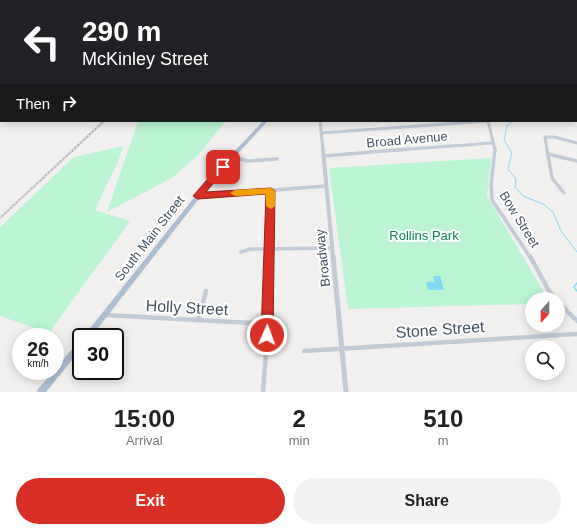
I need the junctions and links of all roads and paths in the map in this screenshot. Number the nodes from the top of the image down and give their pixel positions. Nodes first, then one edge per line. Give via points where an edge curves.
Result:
1 (265, 122) edge
2 (320, 122) edge
3 (474, 122) edge
4 (488, 122) edge
5 (321, 133) junction
6 (493, 143) junction
7 (577, 143) edge
8 (548, 154) junction
9 (323, 156) junction
10 (232, 157) junction
11 (277, 159) dead end
12 (577, 162) edge
13 (326, 186) junction
14 (271, 191) junction
15 (564, 193) dead end
16 (198, 196) junction
17 (332, 248) junction
18 (270, 249) junction
19 (241, 252) dead end
20 (206, 291) dead end
21 (550, 292) edge
22 (565, 309) edge
23 (105, 314) junction
24 (198, 320) junction
25 (577, 321) edge
26 (268, 324) junction
27 (93, 328) edge
28 (577, 334) edge
29 (342, 349) junction
30 (304, 351) dead end
31 (72, 355) edge
32 (41, 392) edge
33 (263, 392) edge
34 (346, 392) edge

1 - 10 main road, South Main Street
2 - 5 street, Broadway
3 - 5 street
4 - 6 street, Bow Street
5 - 9 street, Broadway
6 - 9 street, Broad Avenue
6 - 21 street, Bow Street via 495,156 491,185 492,200 530,256
7 - 8 street via 545,137
8 - 12 street
8 - 15 street via 553,181
9 - 13 street, Broadway
10 - 11 street via 248,161
10 - 16 main road, South Main Street
13 - 14 street
13 - 17 street, Broadway
14 - 16 street
14 - 18 street
16 - 23 main road, South Main Street
17 - 18 street
17 - 29 street, Broadway
18 - 19 street via 250,248
18 - 26 street
20 - 24 street
22 - 25 street
23 - 24 street, Holly Street
23 - 27 main road, South Main Street
24 - 26 street, Holly Street
26 - 33 street
28 - 29 street, Stone Street
29 - 30 street, Stone Street
29 - 34 street, Broadway
31 - 32 main road

